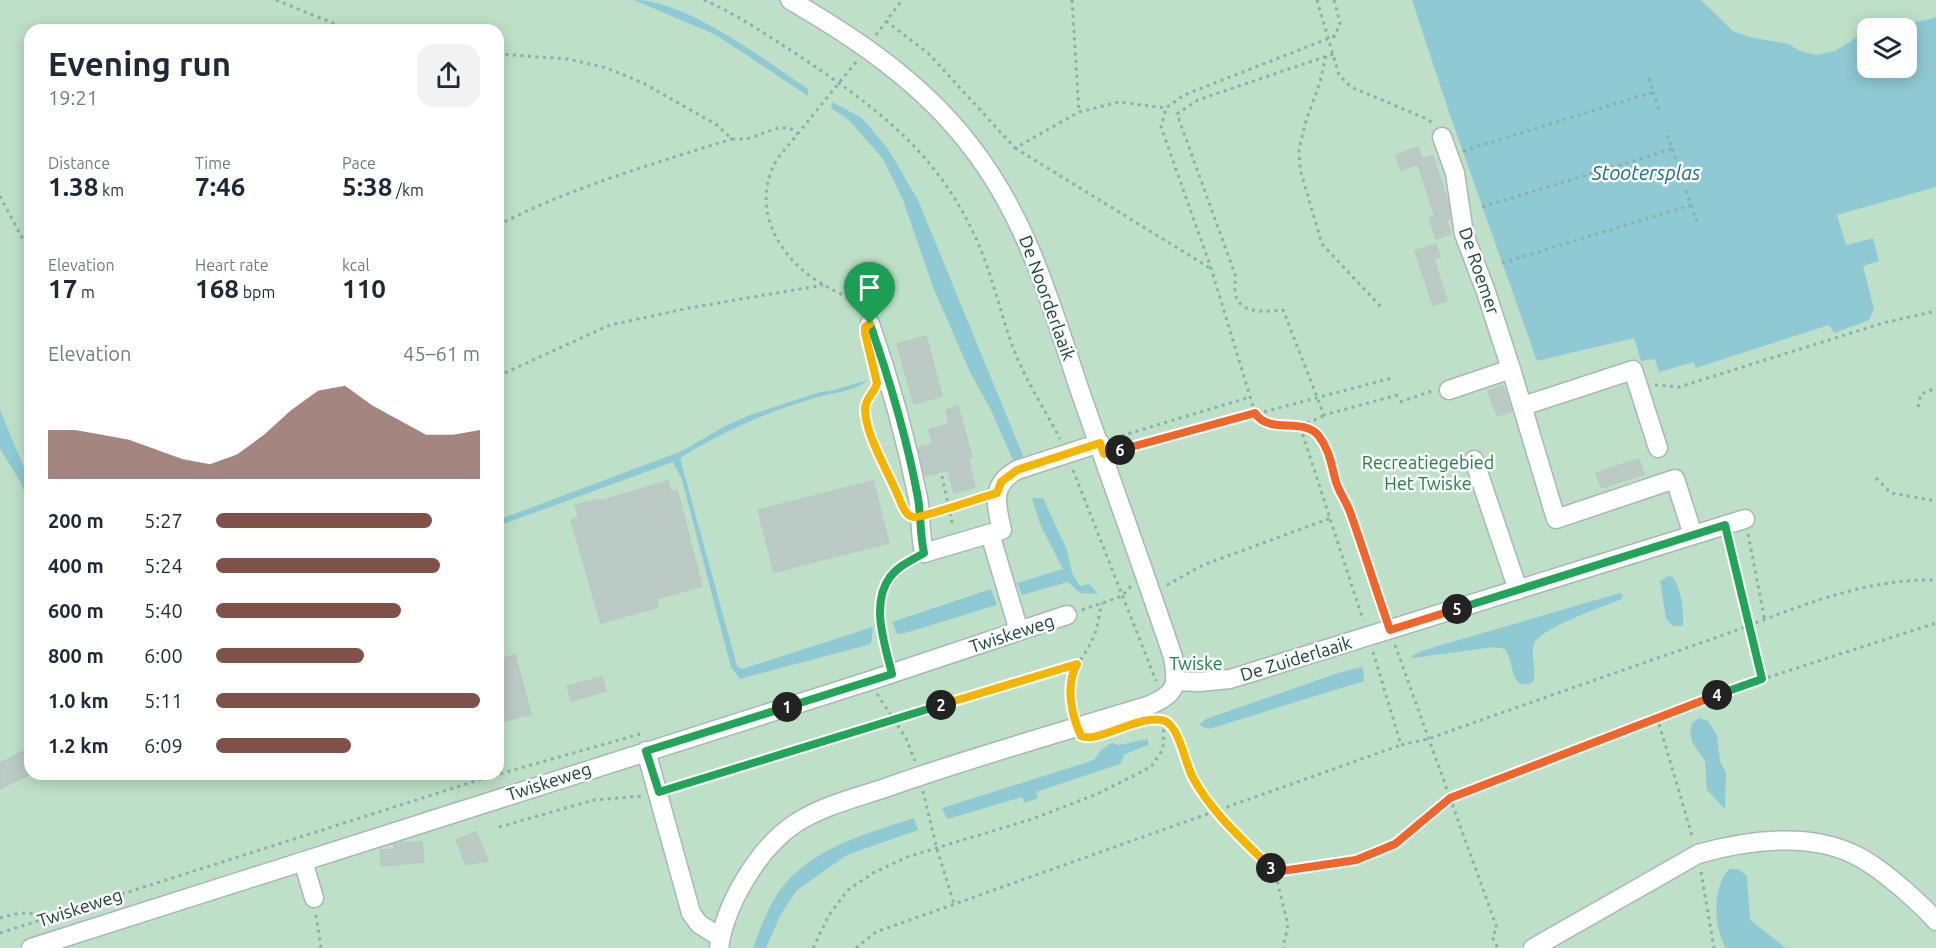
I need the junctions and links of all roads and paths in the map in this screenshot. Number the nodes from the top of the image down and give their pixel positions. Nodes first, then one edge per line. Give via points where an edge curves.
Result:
1 (276, 0) edge
2 (790, 0) edge
3 (902, 0) edge
4 (1072, 0) edge
5 (1317, 0) edge
6 (1334, 0) edge
7 (335, 24) edge
8 (1329, 40) junction
9 (504, 54) edge
10 (1333, 54) junction
11 (1326, 56) junction
12 (1648, 74) dead end
13 (839, 83) dead end
14 (1653, 92) junction
15 (1166, 108) junction
16 (1659, 109) dead end
17 (1080, 112) junction
18 (798, 134) junction
19 (1667, 134) dead end
20 (1442, 137) joint
21 (732, 139) junction
22 (1015, 148) junction
23 (1672, 149) junction
24 (1463, 151) dead end
25 (1679, 168) dead end
26 (1685, 188) dead end
27 (0, 196) edge
28 (1691, 205) junction
29 (1482, 207) dead end
30 (504, 222) edge
31 (1697, 223) dead end
32 (24, 242) edge
33 (1502, 263) dead end
34 (1211, 268) junction
35 (823, 285) junction
36 (1382, 308) dead end
37 (1936, 311) edge
38 (870, 324) joint
39 (1512, 369) junction
40 (504, 373) edge
41 (1392, 378) dead end
42 (1638, 384) junction
43 (876, 388) dead end
44 (1936, 388) edge
45 (1444, 389) joint
46 (1398, 395) dead end
47 (1250, 397) junction
48 (1317, 397) junction
49 (1400, 402) dead end
50 (1523, 406) junction
51 (1918, 407) dead end
52 (1255, 413) junction
53 (1324, 415) junction
54 (1300, 426) junction
55 (1658, 448) dead end
56 (1102, 449) junction
57 (1474, 460) dead end
58 (942, 476) dead end
59 (1876, 478) dead end
60 (997, 493) junction
61 (1936, 501) edge
62 (901, 503) dead end
63 (949, 506) junction
64 (920, 517) junction
65 (1331, 518) junction
66 (1745, 519) joint
67 (1725, 525) junction
68 (990, 534) junction
69 (1693, 535) junction
70 (957, 544) junction
71 (924, 553) junction
72 (1936, 580) edge
73 (1518, 590) junction
74 (1151, 592) junction
75 (1102, 603) junction
76 (1067, 615) joint
77 (1765, 621) junction
78 (1936, 623) edge
79 (1749, 626) junction
80 (1390, 630) junction
81 (1019, 631) junction
82 (1368, 637) junction
83 (1077, 664) junction
84 (892, 674) junction
85 (1762, 679) junction
86 (1176, 681) junction
87 (1657, 717) junction
88 (1154, 721) dead end
89 (1077, 728) junction
90 (1428, 739) junction
91 (644, 742) junction
92 (1401, 745) junction
93 (504, 774) edge
94 (479, 780) edge
95 (659, 792) junction
96 (1450, 798) junction
97 (1214, 811) junction
98 (499, 827) dead end
99 (1698, 854) junction
100 (303, 861) junction
101 (1275, 872) junction
102 (314, 898) joint
103 (0, 918) edge
104 (43, 920) junction
105 (1936, 921) edge
106 (0, 933) edge
107 (719, 943) edge
108 (31, 948) edge
109 (321, 948) edge
110 (856, 948) edge
111 (1283, 948) edge
112 (1498, 948) edge
113 (1533, 948) edge
114 (1714, 948) edge

1 - 7 path
2 - 56 street, De Noorderlaaik via 914,84 989,171 1044,282
3 - 22 path via 886,21 929,54
4 - 17 path
5 - 8 path
6 - 8 path via 1340,23
8 - 10 path
8 - 15 path via 1204,86
9 - 21 path via 568,59 607,68 643,83 717,125
10 - 11 path
10 - 20 path via 1339,75 1351,87 1427,119 1437,126
11 - 36 path via 1299,149 1300,169 1322,244
11 - 48 path via 1198,100 1178,114 1236,277 1235,295 1242,306 1259,312 1283,310
12 - 14 path
13 - 18 path
14 - 16 path
14 - 24 path
15 - 17 path via 1119,102
15 - 34 path via 1161,127
17 - 22 path
18 - 21 path via 790,128 778,128 747,139
18 - 35 path via 769,173 765,192 777,242 790,259
19 - 23 path
20 - 39 street, De Roemer via 1455,173 1464,234
21 - 30 path via 531,208
22 - 34 path
23 - 25 path
23 - 29 path
26 - 28 path
27 - 32 path
28 - 31 path
28 - 33 path
34 - 47 path
35 - 38 path via 850,297
35 - 40 path via 609,325
37 - 42 path via 1883,323 1679,387
38 - 64 street via 901,428
39 - 45 street
39 - 50 street, De Roemer
41 - 48 path
42 - 50 street via 1633,370
42 - 55 street
43 - 62 path via 866,400 867,423
44 - 51 path via 1921,394
45 - 49 path
46 - 53 path
47 - 52 path
47 - 56 path
48 - 52 path
48 - 53 path
50 - 69 street, De Roemer via 1556,519 1675,479
52 - 54 path via 1275,425
52 - 56 path
53 - 54 path
54 - 65 path
54 - 80 path via 1317,434 1328,451
56 - 60 street via 1017,470 1001,482
56 - 74 street, De Noorderlaaik
57 - 73 street
58 - 63 path
59 - 61 path via 1891,493
60 - 63 path
60 - 68 street via 1002,530
63 - 64 path
63 - 70 path
64 - 71 street
65 - 74 path via 1203,565
65 - 82 path
66 - 67 street, De Zuiderlaaik
66 - 77 path
67 - 69 street, De Zuiderlaaik
67 - 79 path
68 - 70 street
68 - 81 street
69 - 73 street, De Zuiderlaaik
70 - 71 street
71 - 84 path via 902,565 889,578 882,596 882,632
72 - 77 path via 1905,579 1835,594
73 - 80 street, De Zuiderlaaik
74 - 75 path via 1136,593 1130,589
74 - 86 street, De Noorderlaaik via 1173,657
75 - 76 path
75 - 83 path via 1094,635
76 - 81 street, Twiskeweg
77 - 79 path
78 - 85 path
79 - 85 path
79 - 90 path
80 - 82 street, De Zuiderlaaik
80 - 90 path
81 - 84 street, Twiskeweg
82 - 86 street, De Zuiderlaaik via 1230,679
82 - 92 path
83 - 89 path via 1071,675 1070,695
83 - 95 path
84 - 91 street, Twiskeweg
85 - 87 path
86 - 89 street via 1168,696 1150,705
87 - 96 path
87 - 99 path
88 - 97 path via 1163,720 1174,730 1192,777
89 - 107 street via 814,812 795,824 759,859 741,886
90 - 92 path
90 - 96 path
91 - 93 path, Twiskeweg
91 - 95 street
91 - 100 street, Twiskeweg
92 - 97 path
94 - 104 path, Twiskeweg
95 - 98 path via 594,800
95 - 107 street via 691,913
96 - 101 path via 1395,844 1356,860
96 - 112 path via 1497,928 1492,937
97 - 101 path
97 - 110 path via 876,932
99 - 105 street via 1724,847 1784,841 1834,847 1883,872
99 - 113 street
99 - 114 path
100 - 102 street
100 - 108 street, Twiskeweg
101 - 111 path via 1288,925
102 - 109 path
103 - 104 path via 19,913 36,914
104 - 106 path, Twiskeweg

